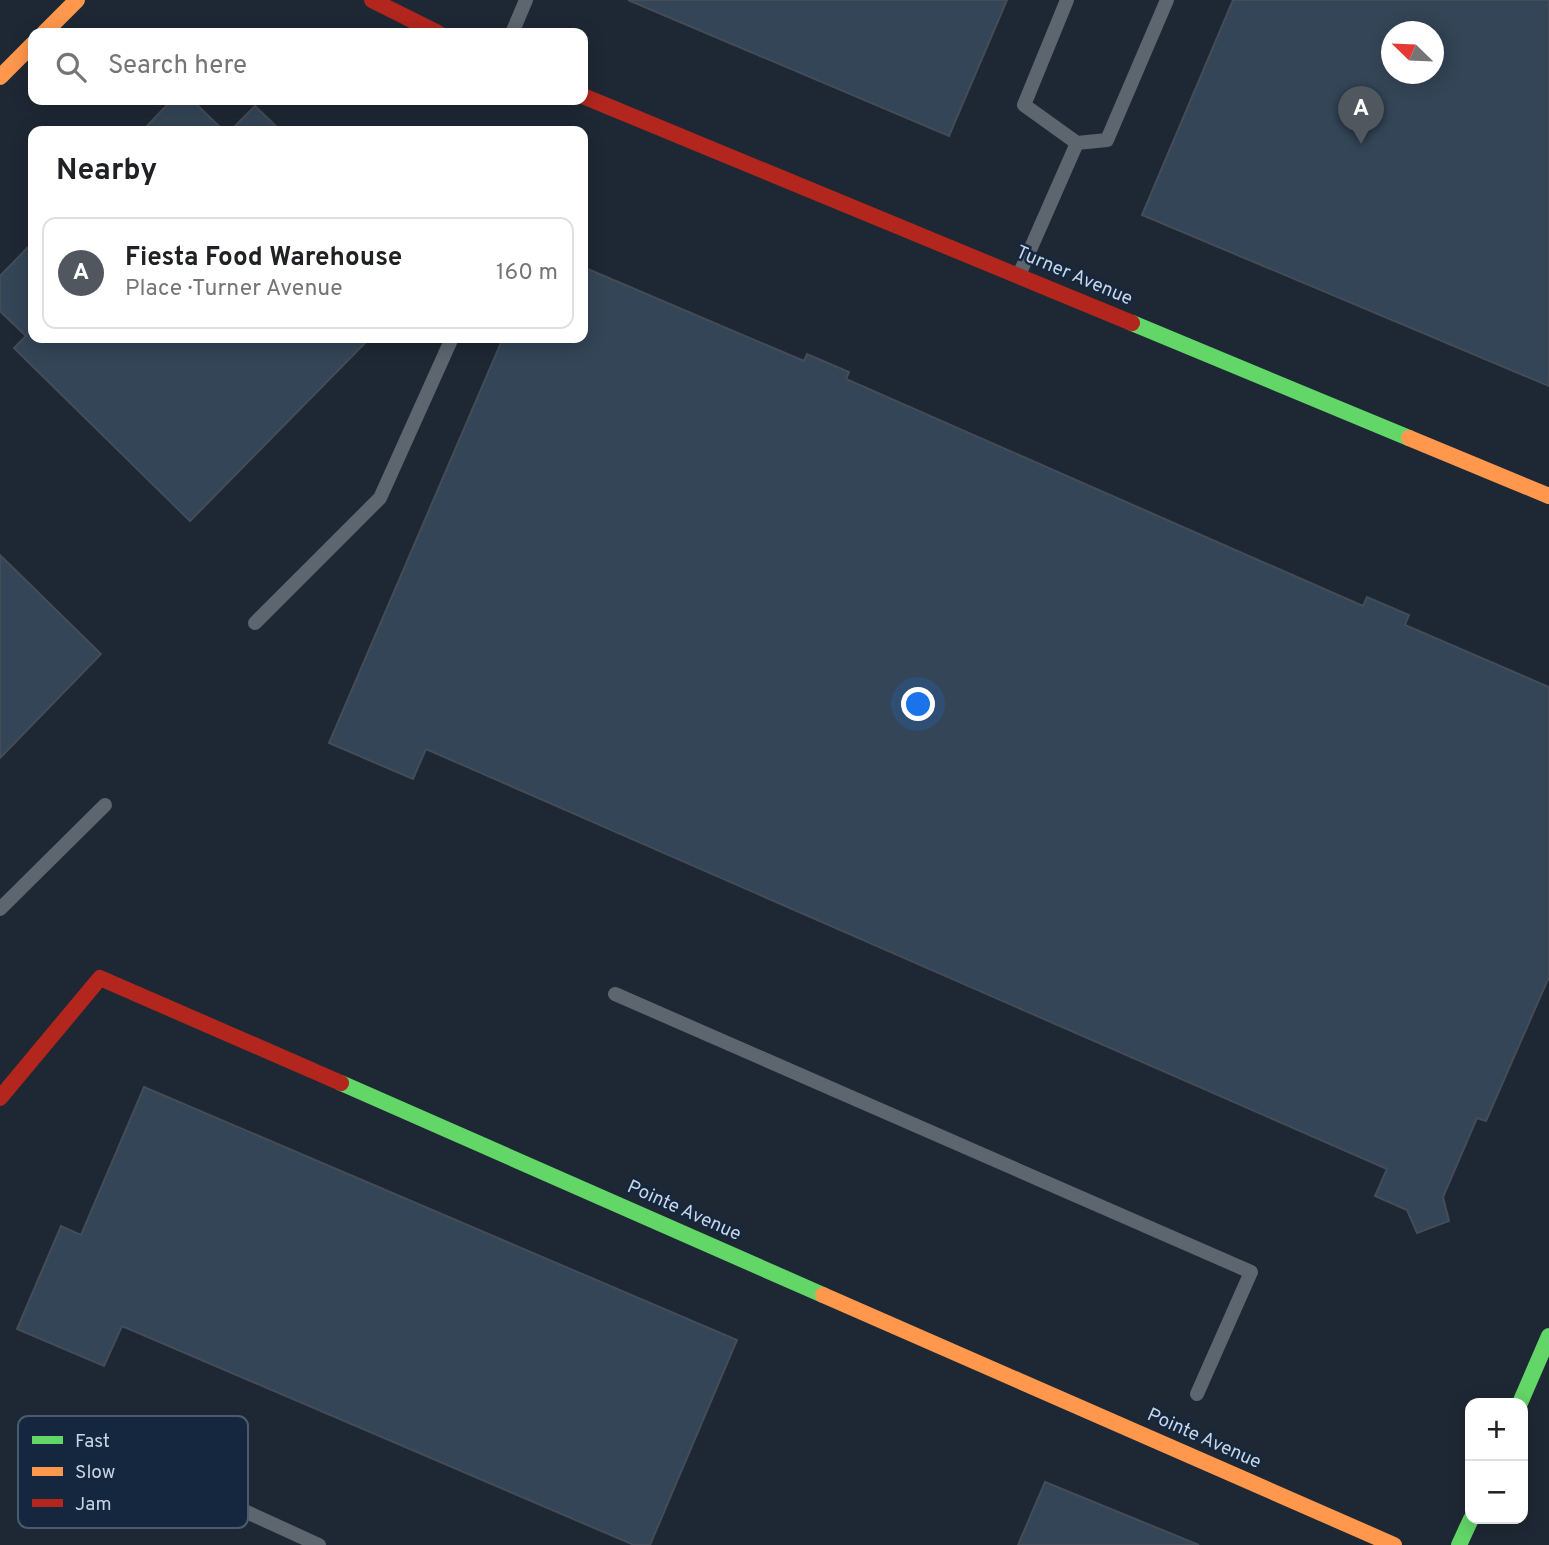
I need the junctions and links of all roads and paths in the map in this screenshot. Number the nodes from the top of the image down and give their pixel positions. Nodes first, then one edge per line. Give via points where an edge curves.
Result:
1 (77, 0) edge
2 (372, 0) edge
3 (526, 0) edge
4 (1067, 0) edge
5 (1167, 0) edge
6 (49, 28) edge
7 (428, 28) edge
8 (514, 28) edge
9 (28, 49) edge
10 (0, 77) edge
11 (588, 98) edge
12 (1077, 143) junction
13 (1018, 276) junction
14 (450, 343) edge
15 (1549, 496) edge
16 (255, 623) dead end
17 (105, 805) dead end
18 (0, 909) edge
19 (615, 994) dead end
20 (0, 1098) edge
21 (1549, 1336) edge
22 (1197, 1394) dead end
23 (1522, 1398) edge
24 (248, 1513) edge
25 (1469, 1524) edge
26 (319, 1545) edge
27 (1394, 1545) edge
28 (1460, 1545) edge

1 - 6 street
2 - 7 street
3 - 8 lane
4 - 12 lane via 1024,105
5 - 12 lane via 1107,140
9 - 10 street
11 - 13 street, Turner Avenue
12 - 13 lane
13 - 15 street, Turner Avenue
14 - 16 lane via 380,498
17 - 18 lane
19 - 22 lane via 1251,1272
20 - 27 street, Pointe Avenue via 100,978
21 - 23 street
24 - 26 lane
25 - 28 street

